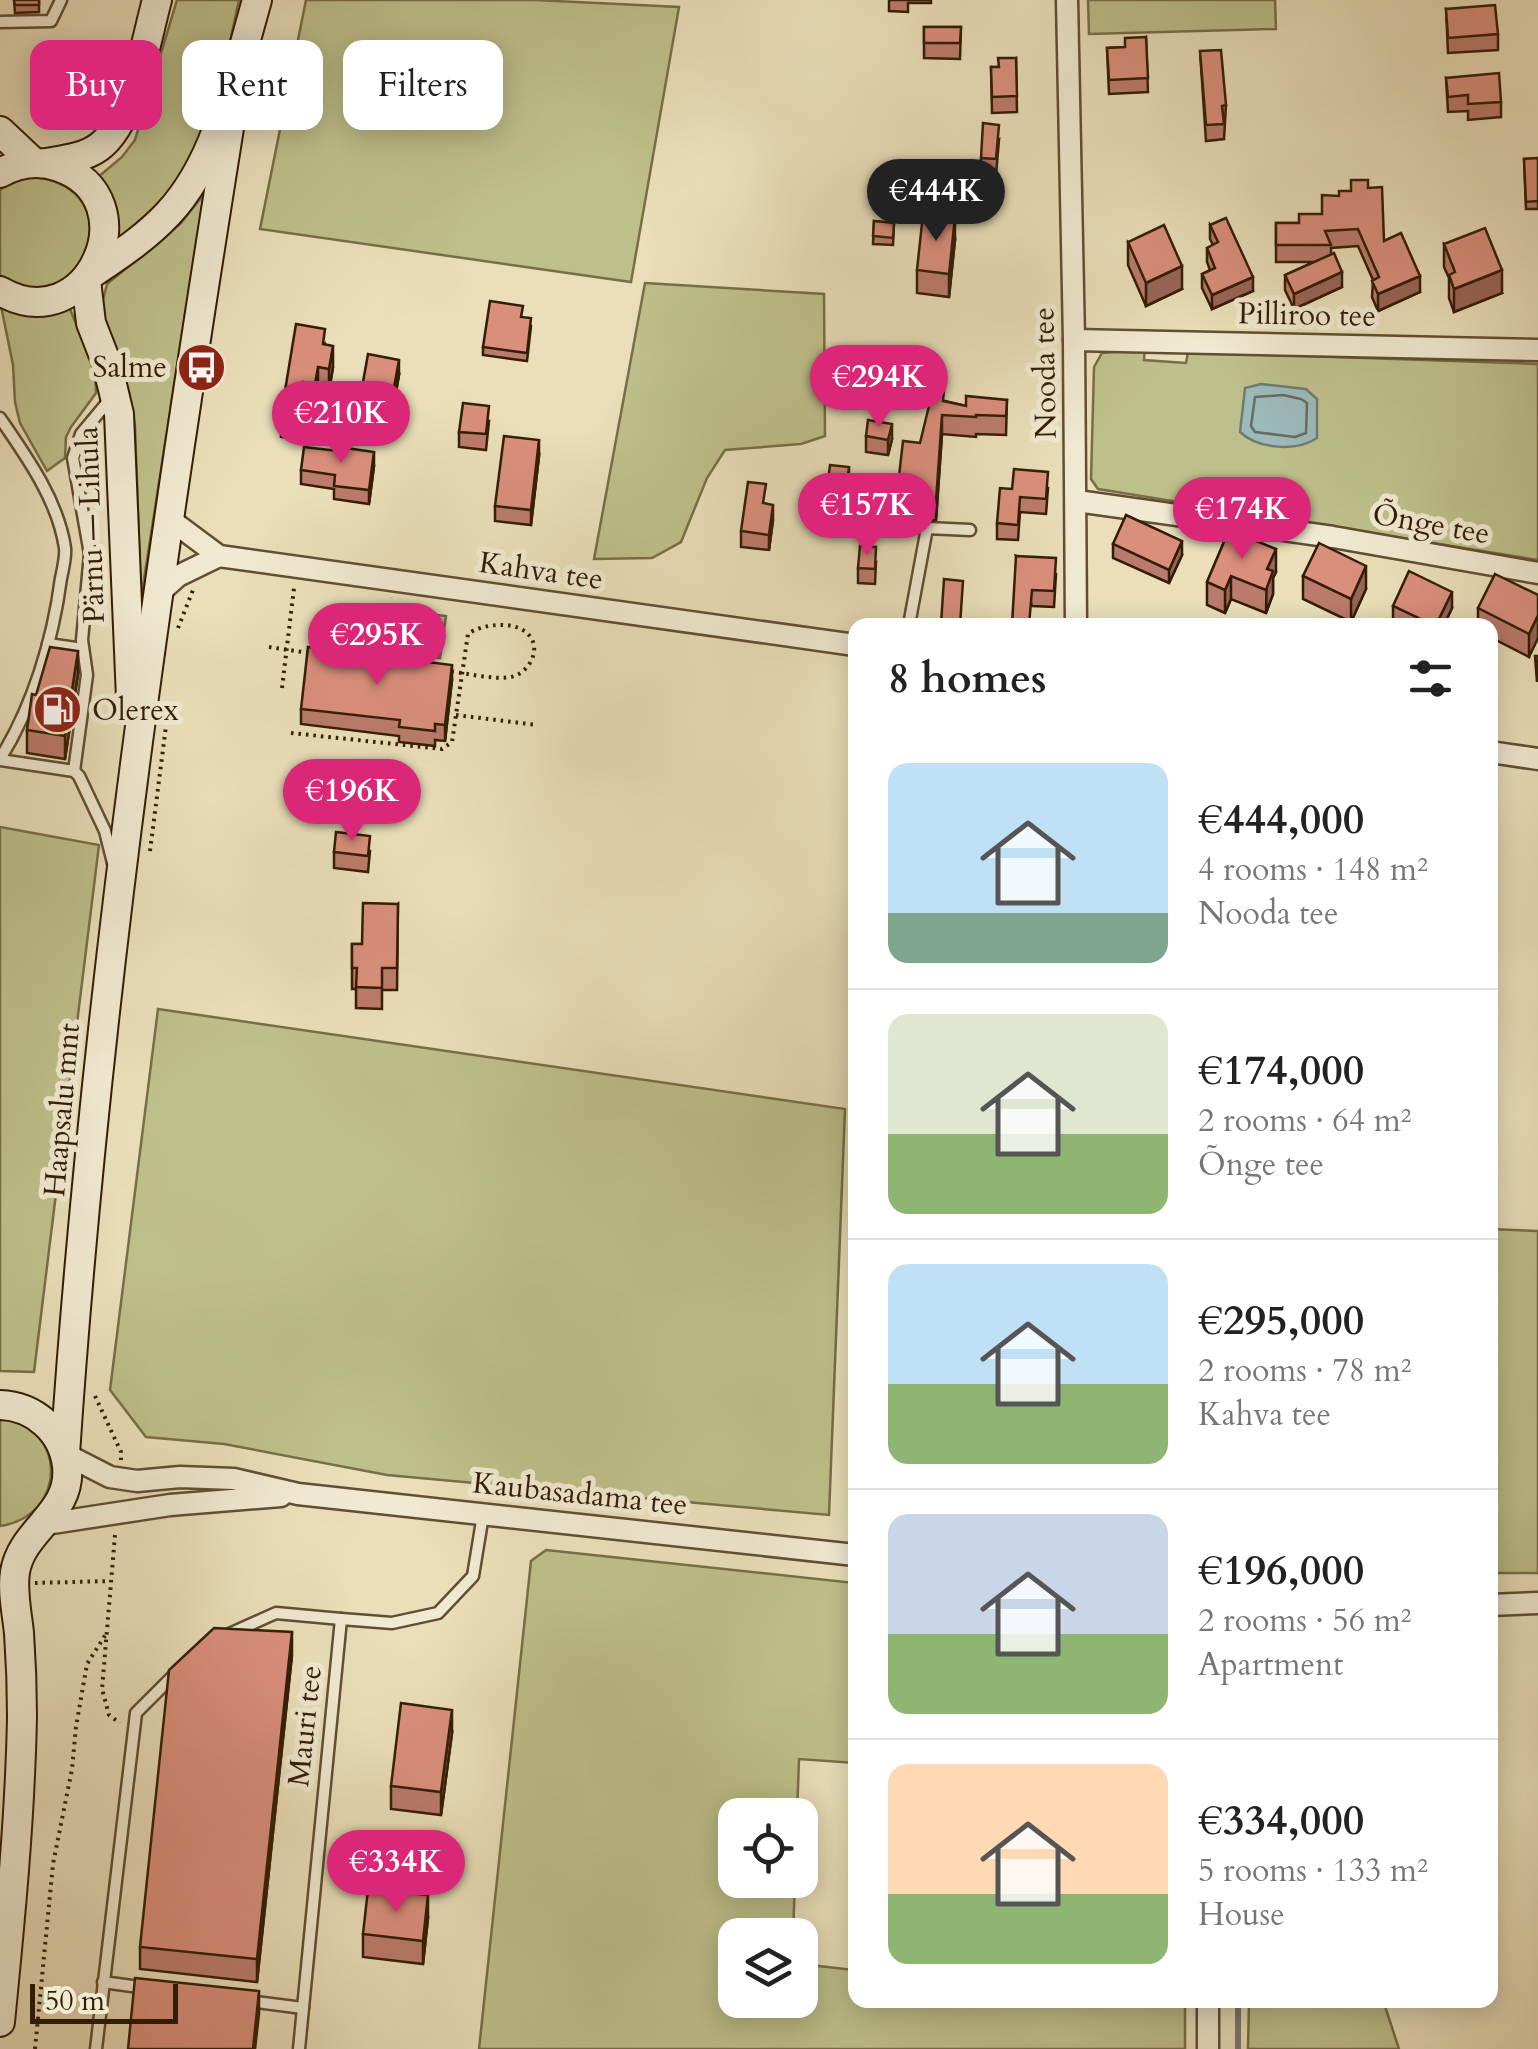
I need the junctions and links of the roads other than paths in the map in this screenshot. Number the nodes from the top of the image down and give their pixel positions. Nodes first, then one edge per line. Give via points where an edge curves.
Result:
1 (61, 0) edge
2 (158, 0) edge
3 (257, 0) edge
4 (1067, 0) edge
5 (0, 22) edge
6 (246, 40) edge
7 (217, 130) edge
8 (229, 130) edge
9 (0, 131) edge
10 (40, 163) junction
11 (0, 173) edge
12 (88, 277) junction
13 (0, 291) edge
14 (1074, 340) junction
15 (1538, 350) edge
16 (115, 393) junction
17 (0, 418) edge
18 (1077, 501) junction
19 (168, 518) junction
20 (970, 530) dead end
21 (219, 556) junction
22 (1538, 573) edge
23 (158, 594) junction
24 (909, 618) edge
25 (1076, 618) edge
26 (48, 644) junction
27 (848, 645) edge
28 (83, 649) junction
29 (1498, 753) edge
30 (0, 759) edge
31 (1538, 759) edge
32 (74, 771) junction
33 (134, 772) junction
34 (120, 888) junction
35 (0, 1405) edge
36 (65, 1454) junction
37 (298, 1494) junction
38 (483, 1514) junction
39 (39, 1529) junction
40 (0, 1542) edge
41 (848, 1553) edge
42 (1538, 1603) edge
43 (1498, 1606) edge
44 (341, 1619) junction
45 (223, 1637) edge
46 (178, 1672) edge
47 (103, 1982) junction
48 (158, 1989) edge
49 (230, 1999) edge
50 (303, 2008) junction
51 (1208, 2008) edge
52 (0, 2022) edge
53 (96, 2049) edge
54 (299, 2049) edge
55 (1208, 2049) edge

1 - 5 lane via 51,21
2 - 10 main road via 110,136 91,152
3 - 6 main road
4 - 14 street, Nooda tee
7 - 12 main road via 182,200 144,238
8 - 19 main road
9 - 10 main road
10 - 11 main road
10 - 12 main road via 78,177 100,205 104,244
12 - 13 main road via 47,300
12 - 16 main road, Pärnu — Lihula via 91,323
14 - 15 street, Pilliroo tee
14 - 18 street, Nooda tee
16 - 28 lane via 82,434 73,458 90,554
16 - 33 main road, Pärnu — Lihula
17 - 26 lane via 51,504 65,550
18 - 22 street, Õnge tee
18 - 25 street, Nooda tee
19 - 21 street, Kahva tee
19 - 23 main road
20 - 24 lane via 927,528
21 - 23 street
21 - 27 street, Kahva tee
23 - 33 main road
26 - 28 lane
26 - 30 lane
28 - 32 lane via 87,675
29 - 31 street
30 - 32 lane
32 - 34 lane via 105,831
33 - 34 main road, Haapsalu mnt
34 - 36 main road, Haapsalu mnt
35 - 36 main road via 36,1416
36 - 37 street, Kaubasadama tee via 110,1477 234,1480
36 - 39 main road via 62,1500
37 - 38 street, Kaubasadama tee
37 - 39 street, Kaubasadama tee via 170,1505
38 - 41 street, Kaubasadama tee
38 - 44 lane via 473,1576 438,1613 392,1622
39 - 40 main road
39 - 52 main road via 19,1560 15,1584 21,1755
42 - 43 street
44 - 45 lane via 276,1613
44 - 50 lane, Mauri tee
46 - 47 lane via 136,1713
47 - 48 lane
47 - 53 lane
49 - 50 lane
50 - 54 lane, Mauri tee
51 - 55 street

